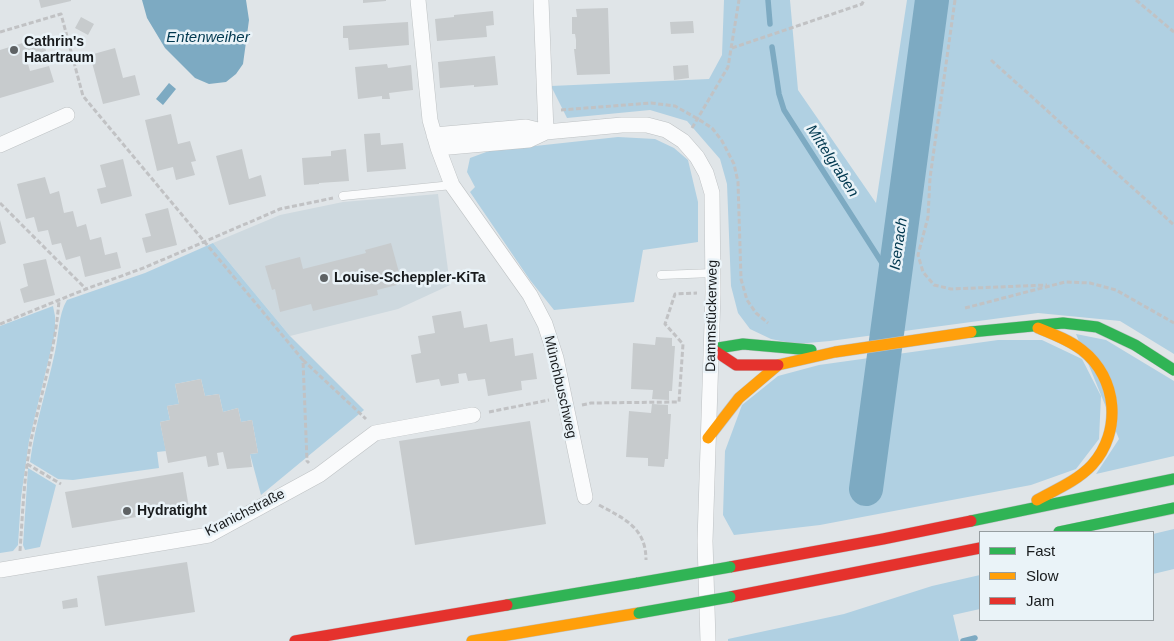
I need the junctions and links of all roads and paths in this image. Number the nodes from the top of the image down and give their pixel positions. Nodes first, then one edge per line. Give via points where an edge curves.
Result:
1 (418, 0) edge
2 (541, 0) edge
3 (739, 0) edge
4 (864, 0) edge
5 (955, 0) edge
6 (1136, 0) edge
7 (0, 32) edge
8 (1174, 32) edge
9 (732, 48) junction
10 (991, 60) dead end
11 (545, 111) junction
12 (67, 115) dead end
13 (698, 118) junction
14 (546, 132) junction
15 (436, 142) junction
16 (0, 145) edge
17 (452, 185) junction
18 (343, 196) joint
19 (0, 203) edge
20 (1174, 225) edge
21 (204, 241) junction
22 (713, 273) junction
23 (661, 274) dead end
24 (1055, 284) dead end
25 (86, 289) junction
26 (713, 293) junction
27 (59, 300) junction
28 (0, 324) edge
29 (775, 325) dead end
30 (1034, 326) junction
31 (712, 350) junction
32 (835, 352) junction
33 (303, 360) junction
34 (778, 365) junction
35 (1174, 370) edge
36 (565, 403) junction
37 (474, 415) joint
38 (375, 433) junction
39 (708, 438) junction
40 (27, 464) junction
41 (319, 475) junction
42 (1174, 479) edge
43 (62, 484) dead end
44 (585, 497) dead end
45 (1174, 508) edge
46 (1017, 512) junction
47 (1064, 531) edge
48 (979, 548) edge
49 (22, 567) junction
50 (0, 570) edge
51 (296, 641) edge
52 (472, 641) edge
53 (708, 641) edge

1 - 15 street, Münchbuschweg via 430,120
2 - 11 street
3 - 9 path
4 - 9 path via 862,4
5 - 24 path via 930,178 928,217 918,255 923,272 934,285 951,289
6 - 8 path
7 - 21 path via 61,14 83,96
9 - 13 path via 728,67
10 - 20 path
11 - 13 path via 651,104 675,106
11 - 14 street
12 - 16 street
13 - 29 path via 712,128 734,164 738,182 741,279 747,300 756,313
14 - 15 street, Dammstückerweg via 529,140
14 - 22 street, Dammstückerweg via 647,125 666,130 683,141 706,173 712,193
15 - 17 street, Münchbuschweg
17 - 18 lane
17 - 36 street, Münchbuschweg via 530,295 548,332
18 - 21 path via 280,209
19 - 25 path
21 - 25 path
21 - 33 path
22 - 23 lane
22 - 26 street, Dammstückerweg
25 - 27 path
26 - 31 street, Dammstückerweg
26 - 36 path via 676,294 665,324 683,344 679,402
27 - 28 path
27 - 40 path via 54,347
30 - 32 highway
30 - 35 highway via 1063,323 1097,327 1135,345
30 - 46 highway via 1088,354 1102,372 1110,391 1111,431 1103,451 1091,466
31 - 32 highway via 743,344
31 - 34 highway via 736,365
31 - 39 street, Dammstückerweg
32 - 34 highway
33 - 38 path via 372,424
33 - 41 path via 307,461
34 - 39 highway via 739,398
36 - 37 path
36 - 44 street, Münchbuschweg
37 - 38 street, Kranichstraße
38 - 41 street, Kranichstraße
39 - 53 street, Dammstückerweg via 705,541
40 - 43 path
40 - 49 path via 20,554
41 - 49 street, Kranichstraße via 209,534
42 - 46 highway
45 - 47 highway
46 - 51 highway, bridge via 730,567
48 - 52 highway, bridge via 730,597
49 - 50 street, Kranichstraße

